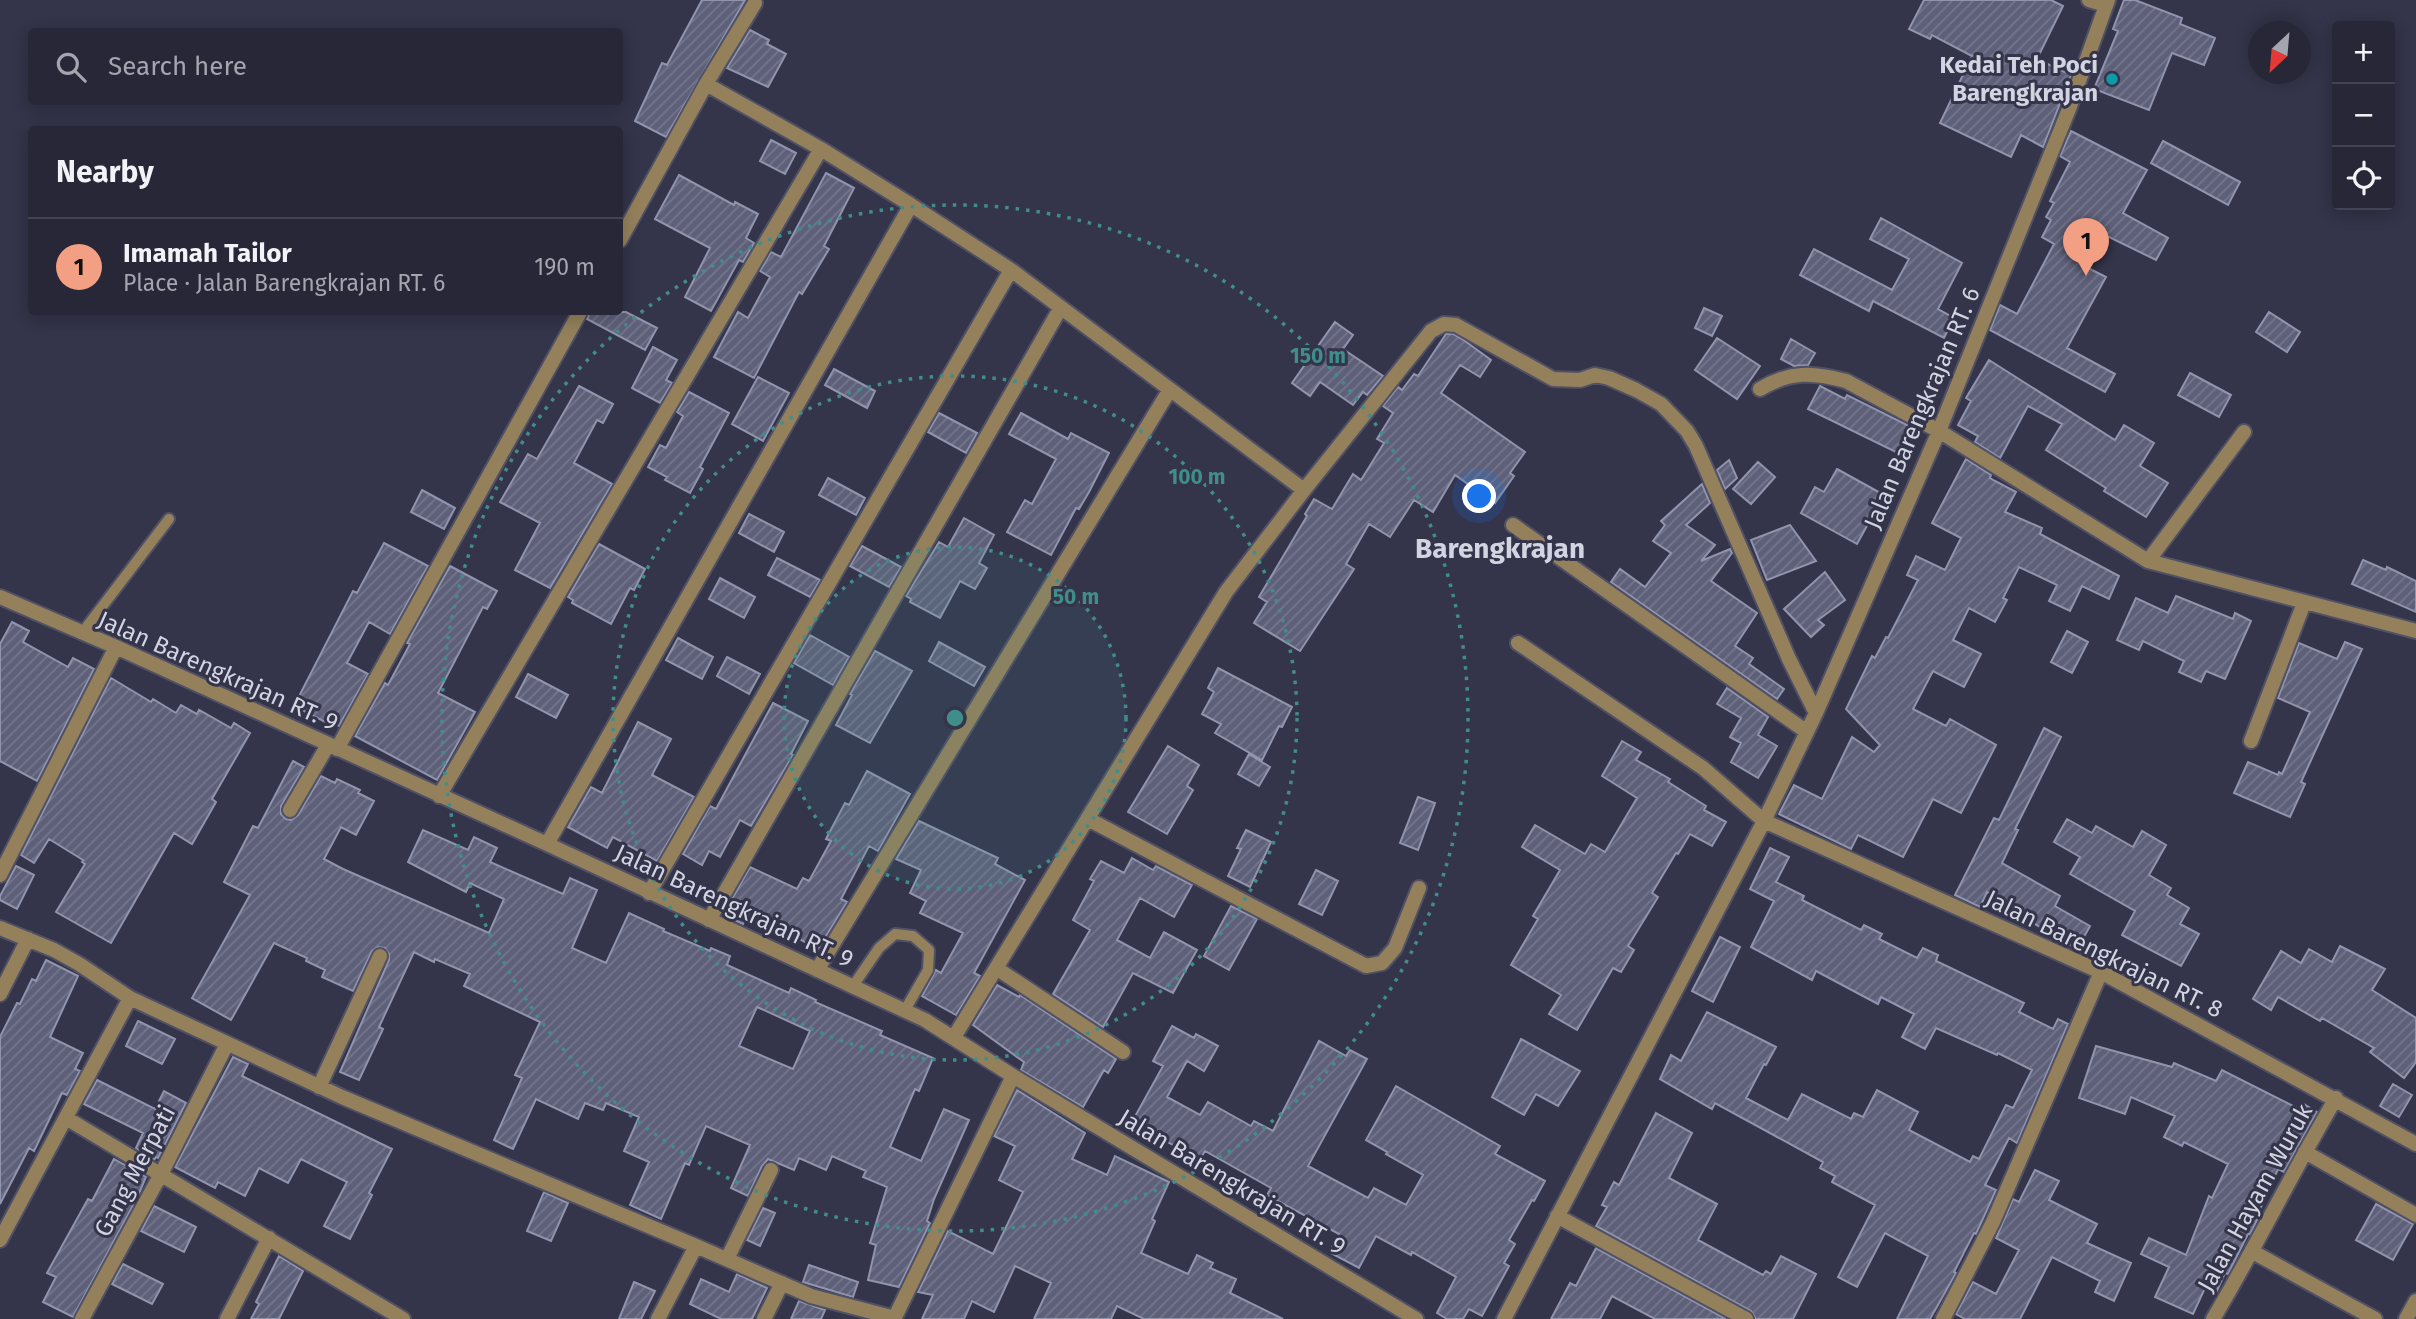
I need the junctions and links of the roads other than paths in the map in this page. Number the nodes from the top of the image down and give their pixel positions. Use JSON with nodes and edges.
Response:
{"nodes":[{"id":1,"x":2089,"y":0,"type":"edge"},
{"id":2,"x":755,"y":3,"type":"dead end"},
{"id":3,"x":2107,"y":3,"type":"edge"},
{"id":4,"x":706,"y":84,"type":"junction"},
{"id":5,"x":821,"y":149,"type":"junction"},
{"id":6,"x":911,"y":205,"type":"junction"},
{"id":7,"x":623,"y":235,"type":"edge"},
{"id":8,"x":1011,"y":270,"type":"junction"},
{"id":9,"x":1060,"y":309,"type":"junction"},
{"id":10,"x":578,"y":315,"type":"edge"},
{"id":11,"x":1760,"y":389,"type":"dead end"},
{"id":12,"x":1169,"y":391,"type":"junction"},
{"id":13,"x":1938,"y":431,"type":"junction"},
{"id":14,"x":2244,"y":432,"type":"dead end"},
{"id":15,"x":1304,"y":490,"type":"junction"},
{"id":16,"x":169,"y":519,"type":"dead end"},
{"id":17,"x":1513,"y":525,"type":"dead end"},
{"id":18,"x":2148,"y":562,"type":"junction"},
{"id":19,"x":0,"y":597,"type":"edge"},
{"id":20,"x":2304,"y":603,"type":"junction"},
{"id":21,"x":2416,"y":631,"type":"edge"},
{"id":22,"x":82,"y":633,"type":"junction"},
{"id":23,"x":1518,"y":643,"type":"dead end"},
{"id":24,"x":116,"y":648,"type":"junction"},
{"id":25,"x":1816,"y":713,"type":"junction"},
{"id":26,"x":1807,"y":732,"type":"junction"},
{"id":27,"x":2251,"y":741,"type":"dead end"},
{"id":28,"x":332,"y":747,"type":"junction"},
{"id":29,"x":439,"y":796,"type":"junction"},
{"id":30,"x":290,"y":810,"type":"dead end"},
{"id":31,"x":1088,"y":819,"type":"junction"},
{"id":32,"x":1764,"y":821,"type":"junction"},
{"id":33,"x":547,"y":844,"type":"junction"},
{"id":34,"x":0,"y":875,"type":"edge"},
{"id":35,"x":1419,"y":888,"type":"dead end"},
{"id":36,"x":649,"y":892,"type":"junction"},
{"id":37,"x":709,"y":920,"type":"junction"},
{"id":38,"x":0,"y":928,"type":"edge"},
{"id":39,"x":28,"y":939,"type":"junction"},
{"id":40,"x":380,"y":956,"type":"dead end"},
{"id":41,"x":996,"y":968,"type":"junction"},
{"id":42,"x":817,"y":970,"type":"junction"},
{"id":43,"x":2101,"y":972,"type":"junction"},
{"id":44,"x":853,"y":986,"type":"junction"},
{"id":45,"x":0,"y":994,"type":"edge"},
{"id":46,"x":130,"y":998,"type":"junction"},
{"id":47,"x":905,"y":1010,"type":"junction"},
{"id":48,"x":954,"y":1037,"type":"junction"},
{"id":49,"x":227,"y":1044,"type":"junction"},
{"id":50,"x":1123,"y":1052,"type":"dead end"},
{"id":51,"x":1013,"y":1076,"type":"junction"},
{"id":52,"x":319,"y":1087,"type":"junction"},
{"id":53,"x":2336,"y":1098,"type":"junction"},
{"id":54,"x":66,"y":1118,"type":"junction"},
{"id":55,"x":2416,"y":1144,"type":"edge"},
{"id":56,"x":2305,"y":1152,"type":"junction"},
{"id":57,"x":771,"y":1170,"type":"dead end"},
{"id":58,"x":161,"y":1174,"type":"junction"},
{"id":59,"x":2416,"y":1215,"type":"edge"},
{"id":60,"x":1558,"y":1216,"type":"junction"},
{"id":61,"x":269,"y":1238,"type":"junction"},
{"id":62,"x":0,"y":1240,"type":"edge"},
{"id":63,"x":696,"y":1245,"type":"junction"},
{"id":64,"x":2253,"y":1252,"type":"junction"},
{"id":65,"x":727,"y":1259,"type":"junction"},
{"id":66,"x":782,"y":1283,"type":"junction"},
{"id":67,"x":2416,"y":1301,"type":"edge"},
{"id":68,"x":1392,"y":1313,"type":"edge"},
{"id":69,"x":895,"y":1318,"type":"edge"},
{"id":70,"x":82,"y":1319,"type":"edge"},
{"id":71,"x":227,"y":1319,"type":"edge"},
{"id":72,"x":404,"y":1319,"type":"edge"},
{"id":73,"x":658,"y":1319,"type":"edge"},
{"id":74,"x":764,"y":1319,"type":"edge"},
{"id":75,"x":1416,"y":1319,"type":"edge"},
{"id":76,"x":1504,"y":1319,"type":"edge"},
{"id":77,"x":1746,"y":1319,"type":"edge"},
{"id":78,"x":1943,"y":1319,"type":"edge"},
{"id":79,"x":2213,"y":1319,"type":"edge"},
{"id":80,"x":2375,"y":1319,"type":"edge"},
{"id":81,"x":2406,"y":1319,"type":"edge"}],
"edges":[{"from":1,"to":3,"type":"street","name":"Jalan Barengkrajan RT. 6"},
{"from":2,"to":4,"type":"street"},
{"from":3,"to":13,"type":"street","name":"Jalan Barengkrajan RT. 6"},
{"from":4,"to":5,"type":"street"},
{"from":4,"to":7,"type":"street"},
{"from":5,"to":6,"type":"street"},
{"from":5,"to":29,"type":"street"},
{"from":6,"to":8,"type":"street"},
{"from":6,"to":33,"type":"street"},
{"from":8,"to":9,"type":"street"},
{"from":8,"to":36,"type":"street"},
{"from":9,"to":12,"type":"street"},
{"from":9,"to":37,"type":"street"},
{"from":10,"to":28,"type":"street"},
{"from":11,"to":13,"type":"street"},
{"from":12,"to":15,"type":"street"},
{"from":12,"to":42,"type":"street"},
{"from":13,"to":18,"type":"street"},
{"from":13,"to":25,"type":"street","name":"Jalan Barengkrajan RT. 6"},
{"from":14,"to":18,"type":"street"},
{"from":15,"to":25,"type":"street"},
{"from":15,"to":31,"type":"street"},
{"from":16,"to":22,"type":"lane"},
{"from":17,"to":26,"type":"street"},
{"from":18,"to":20,"type":"street"},
{"from":19,"to":22,"type":"street","name":"Jalan Barengkrajan RT. 9"},
{"from":20,"to":21,"type":"street"},
{"from":20,"to":27,"type":"street"},
{"from":22,"to":24,"type":"street","name":"Jalan Barengkrajan RT. 9"},
{"from":23,"to":32,"type":"street","name":"Jalan Barengkrajan RT. 8"},
{"from":24,"to":28,"type":"street","name":"Jalan Barengkrajan RT. 9"},
{"from":24,"to":34,"type":"street"},
{"from":25,"to":26,"type":"street","name":"Jalan Barengkrajan RT. 6"},
{"from":26,"to":32,"type":"street","name":"Jalan Barengkrajan RT. 6"},
{"from":28,"to":29,"type":"street","name":"Jalan Barengkrajan RT. 9"},
{"from":28,"to":30,"type":"street"},
{"from":29,"to":33,"type":"street","name":"Jalan Barengkrajan RT. 9"},
{"from":31,"to":35,"type":"street"},
{"from":31,"to":41,"type":"street"},
{"from":32,"to":43,"type":"street","name":"Jalan Barengkrajan RT. 8"},
{"from":32,"to":60,"type":"street"},
{"from":33,"to":36,"type":"street","name":"Jalan Barengkrajan RT. 9"},
{"from":36,"to":37,"type":"street","name":"Jalan Barengkrajan RT. 9"},
{"from":37,"to":42,"type":"street","name":"Jalan Barengkrajan RT. 9"},
{"from":38,"to":39,"type":"street"},
{"from":39,"to":45,"type":"street"},
{"from":39,"to":46,"type":"street"},
{"from":40,"to":52,"type":"street"},
{"from":41,"to":48,"type":"street"},
{"from":41,"to":50,"type":"street"},
{"from":42,"to":44,"type":"street","name":"Jalan Barengkrajan RT. 9"},
{"from":43,"to":53,"type":"street","name":"Jalan Barengkrajan RT. 8"},
{"from":43,"to":78,"type":"street"},
{"from":44,"to":47,"type":"street","name":"Jalan Barengkrajan RT. 9"},
{"from":44,"to":47,"type":"lane"},
{"from":46,"to":49,"type":"street"},
{"from":46,"to":54,"type":"street"},
{"from":47,"to":48,"type":"street","name":"Jalan Barengkrajan RT. 9"},
{"from":48,"to":51,"type":"street","name":"Jalan Barengkrajan RT. 9"},
{"from":49,"to":52,"type":"street"},
{"from":49,"to":58,"type":"street","name":"Gang Merpati"},
{"from":51,"to":68,"type":"street","name":"Jalan Barengkrajan RT. 9"},
{"from":51,"to":69,"type":"street"},
{"from":52,"to":63,"type":"street"},
{"from":53,"to":55,"type":"street","name":"Jalan Barengkrajan RT. 8"},
{"from":53,"to":56,"type":"street","name":"Jalan Hayam Wuruk"},
{"from":54,"to":58,"type":"street"},
{"from":54,"to":62,"type":"street"},
{"from":56,"to":59,"type":"street"},
{"from":56,"to":64,"type":"street","name":"Jalan Hayam Wuruk"},
{"from":57,"to":65,"type":"street"},
{"from":58,"to":61,"type":"street"},
{"from":58,"to":70,"type":"street","name":"Gang Merpati"},
{"from":60,"to":76,"type":"street"},
{"from":60,"to":77,"type":"street"},
{"from":61,"to":71,"type":"street"},
{"from":61,"to":72,"type":"street"},
{"from":63,"to":65,"type":"street"},
{"from":63,"to":73,"type":"street"},
{"from":64,"to":79,"type":"street","name":"Jalan Hayam Wuruk"},
{"from":64,"to":80,"type":"street"},
{"from":65,"to":66,"type":"street"},
{"from":66,"to":69,"type":"street"},
{"from":66,"to":74,"type":"street"},
{"from":67,"to":81,"type":"street"},
{"from":68,"to":75,"type":"street","name":"Jalan Barengkrajan RT. 9"}]}
